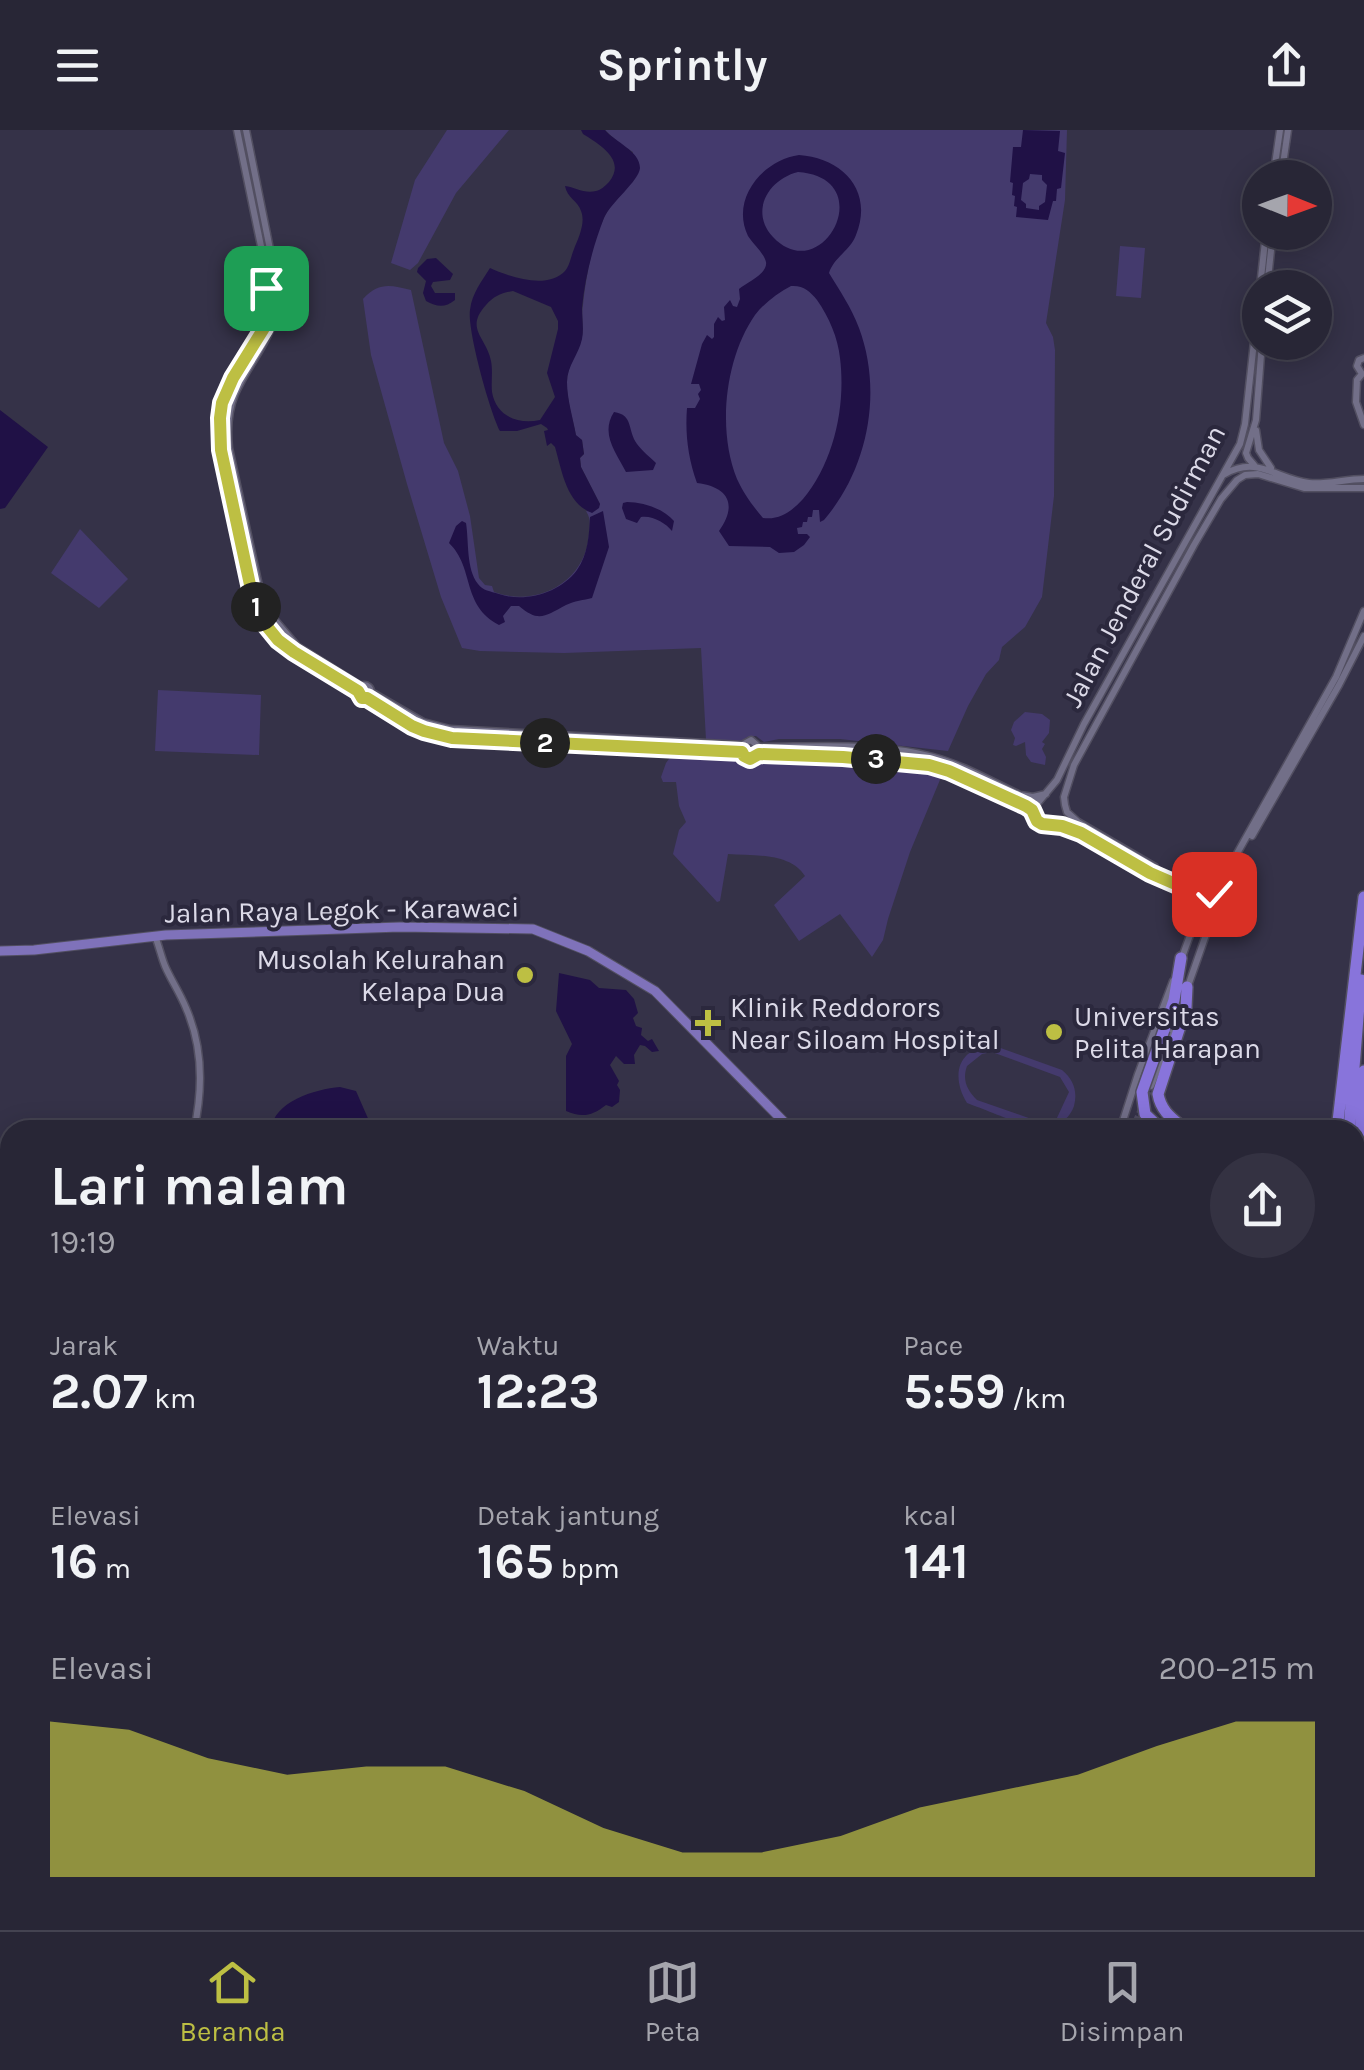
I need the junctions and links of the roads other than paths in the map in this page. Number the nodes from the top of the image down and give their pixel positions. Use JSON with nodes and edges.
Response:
{"nodes":[{"id":1,"x":237,"y":130,"type":"edge"},
{"id":2,"x":246,"y":130,"type":"edge"},
{"id":3,"x":1280,"y":130,"type":"edge"},
{"id":4,"x":1288,"y":130,"type":"edge"},
{"id":5,"x":1276,"y":160,"type":"edge"},
{"id":6,"x":1284,"y":160,"type":"edge"},
{"id":7,"x":1264,"y":250,"type":"edge"},
{"id":8,"x":272,"y":280,"type":"junction"},
{"id":9,"x":274,"y":294,"type":"junction"},
{"id":10,"x":1364,"y":358,"type":"edge"},
{"id":11,"x":1261,"y":360,"type":"edge"},
{"id":12,"x":1360,"y":374,"type":"edge"},
{"id":13,"x":1256,"y":420,"type":"junction"},
{"id":14,"x":1364,"y":425,"type":"edge"},
{"id":15,"x":1237,"y":452,"type":"junction"},
{"id":16,"x":1246,"y":456,"type":"junction"},
{"id":17,"x":1256,"y":466,"type":"junction"},
{"id":18,"x":1224,"y":475,"type":"junction"},
{"id":19,"x":1272,"y":475,"type":"junction"},
{"id":20,"x":1364,"y":479,"type":"edge"},
{"id":21,"x":1364,"y":488,"type":"edge"},
{"id":22,"x":1185,"y":545,"type":"junction"},
{"id":23,"x":1180,"y":574,"type":"junction"},
{"id":24,"x":1364,"y":611,"type":"edge"},
{"id":25,"x":1364,"y":636,"type":"edge"},
{"id":26,"x":1136,"y":649,"type":"junction"},
{"id":27,"x":1120,"y":658,"type":"junction"},
{"id":28,"x":1346,"y":672,"type":"junction"},
{"id":29,"x":1334,"y":680,"type":"junction"},
{"id":30,"x":1089,"y":736,"type":"junction"},
{"id":31,"x":742,"y":748,"type":"junction"},
{"id":32,"x":759,"y":750,"type":"junction"},
{"id":33,"x":1070,"y":753,"type":"junction"},
{"id":34,"x":1281,"y":775,"type":"junction"},
{"id":35,"x":1047,"y":793,"type":"junction"},
{"id":36,"x":1276,"y":794,"type":"junction"},
{"id":37,"x":1035,"y":815,"type":"junction"},
{"id":38,"x":1103,"y":845,"type":"junction"},
{"id":39,"x":1123,"y":848,"type":"junction"},
{"id":40,"x":1227,"y":872,"type":"junction"},
{"id":41,"x":1163,"y":878,"type":"junction"},
{"id":42,"x":1226,"y":884,"type":"junction"},
{"id":43,"x":1180,"y":886,"type":"junction"},
{"id":44,"x":1364,"y":898,"type":"edge"},
{"id":45,"x":1200,"y":904,"type":"junction"},
{"id":46,"x":1217,"y":905,"type":"junction"},
{"id":47,"x":154,"y":935,"type":"junction"},
{"id":48,"x":1364,"y":950,"type":"edge"},
{"id":49,"x":0,"y":951,"type":"edge"},
{"id":50,"x":1181,"y":958,"type":"junction"},
{"id":51,"x":1187,"y":987,"type":"junction"},
{"id":52,"x":1364,"y":1072,"type":"edge"},
{"id":53,"x":1151,"y":1086,"type":"tunnel mouth"},
{"id":54,"x":196,"y":1120,"type":"edge"},
{"id":55,"x":782,"y":1120,"type":"edge"},
{"id":56,"x":1123,"y":1120,"type":"edge"},
{"id":57,"x":1151,"y":1120,"type":"edge"},
{"id":58,"x":1174,"y":1120,"type":"edge"},
{"id":59,"x":1337,"y":1120,"type":"edge"},
{"id":60,"x":1350,"y":1120,"type":"edge"},
{"id":61,"x":1362,"y":1120,"type":"edge"}],
"edges":[{"from":1,"to":8,"type":"street"},
{"from":2,"to":8,"type":"street"},
{"from":3,"to":5,"type":"street"},
{"from":4,"to":6,"type":"street"},
{"from":7,"to":15,"type":"street","name":"Jalan Jenderal Sudirman"},
{"from":8,"to":9,"type":"street"},
{"from":8,"to":9,"type":"street"},
{"from":9,"to":31,"type":"street"},
{"from":10,"to":12,"type":"street"},
{"from":11,"to":13,"type":"street","name":"Jalan Jenderal Sudirman"},
{"from":12,"to":14,"type":"street"},
{"from":13,"to":16,"type":"street","name":"Jalan Jenderal Sudirman"},
{"from":13,"to":19,"type":"street"},
{"from":15,"to":16,"type":"street"},
{"from":15,"to":18,"type":"street","name":"Jalan Jenderal Sudirman"},
{"from":16,"to":17,"type":"street","name":"Jalan Jenderal Sudirman"},
{"from":17,"to":18,"type":"street"},
{"from":17,"to":19,"type":"street"},
{"from":18,"to":22,"type":"street","name":"Jalan Jenderal Sudirman"},
{"from":19,"to":20,"type":"street"},
{"from":19,"to":21,"type":"street"},
{"from":19,"to":23,"type":"street","name":"Jalan Jenderal Sudirman"},
{"from":22,"to":23,"type":"street"},
{"from":22,"to":27,"type":"street","name":"Jalan Jenderal Sudirman"},
{"from":23,"to":26,"type":"street","name":"Jalan Jenderal Sudirman"},
{"from":24,"to":29,"type":"street"},
{"from":25,"to":28,"type":"street"},
{"from":26,"to":27,"type":"street"},
{"from":26,"to":30,"type":"street","name":"Jalan Jenderal Sudirman"},
{"from":27,"to":33,"type":"street","name":"Jalan Jenderal Sudirman"},
{"from":28,"to":29,"type":"street"},
{"from":28,"to":36,"type":"street"},
{"from":29,"to":34,"type":"street"},
{"from":30,"to":33,"type":"street"},
{"from":30,"to":39,"type":"street","name":"Jalan Jenderal Sudirman"},
{"from":31,"to":32,"type":"street"},
{"from":31,"to":32,"type":"street"},
{"from":32,"to":35,"type":"street"},
{"from":32,"to":37,"type":"street"},
{"from":33,"to":35,"type":"street","name":"Jalan Jenderal Sudirman"},
{"from":34,"to":36,"type":"street"},
{"from":34,"to":40,"type":"street"},
{"from":35,"to":37,"type":"street","name":"Jalan Jenderal Sudirman"},
{"from":36,"to":42,"type":"street"},
{"from":37,"to":38,"type":"street"},
{"from":38,"to":39,"type":"street"},
{"from":38,"to":41,"type":"street"},
{"from":39,"to":41,"type":"street"},
{"from":40,"to":42,"type":"street"},
{"from":40,"to":43,"type":"street"},
{"from":41,"to":43,"type":"street"},
{"from":42,"to":46,"type":"street"},
{"from":43,"to":45,"type":"street"},
{"from":44,"to":59,"type":"highway"},
{"from":45,"to":46,"type":"street"},
{"from":45,"to":46,"type":"street"},
{"from":45,"to":50,"type":"street"},
{"from":46,"to":51,"type":"street"},
{"from":47,"to":49,"type":"main road","name":"Jalan Raya Legok - Karawaci"},
{"from":47,"to":54,"type":"street"},
{"from":47,"to":55,"type":"main road","name":"Jalan Raya Legok - Karawaci"},
{"from":48,"to":60,"type":"highway"},
{"from":50,"to":56,"type":"street"},
{"from":50,"to":57,"type":"highway","bridge":true},
{"from":51,"to":53,"type":"street"},
{"from":51,"to":58,"type":"highway"},
{"from":52,"to":61,"type":"highway"}]}
